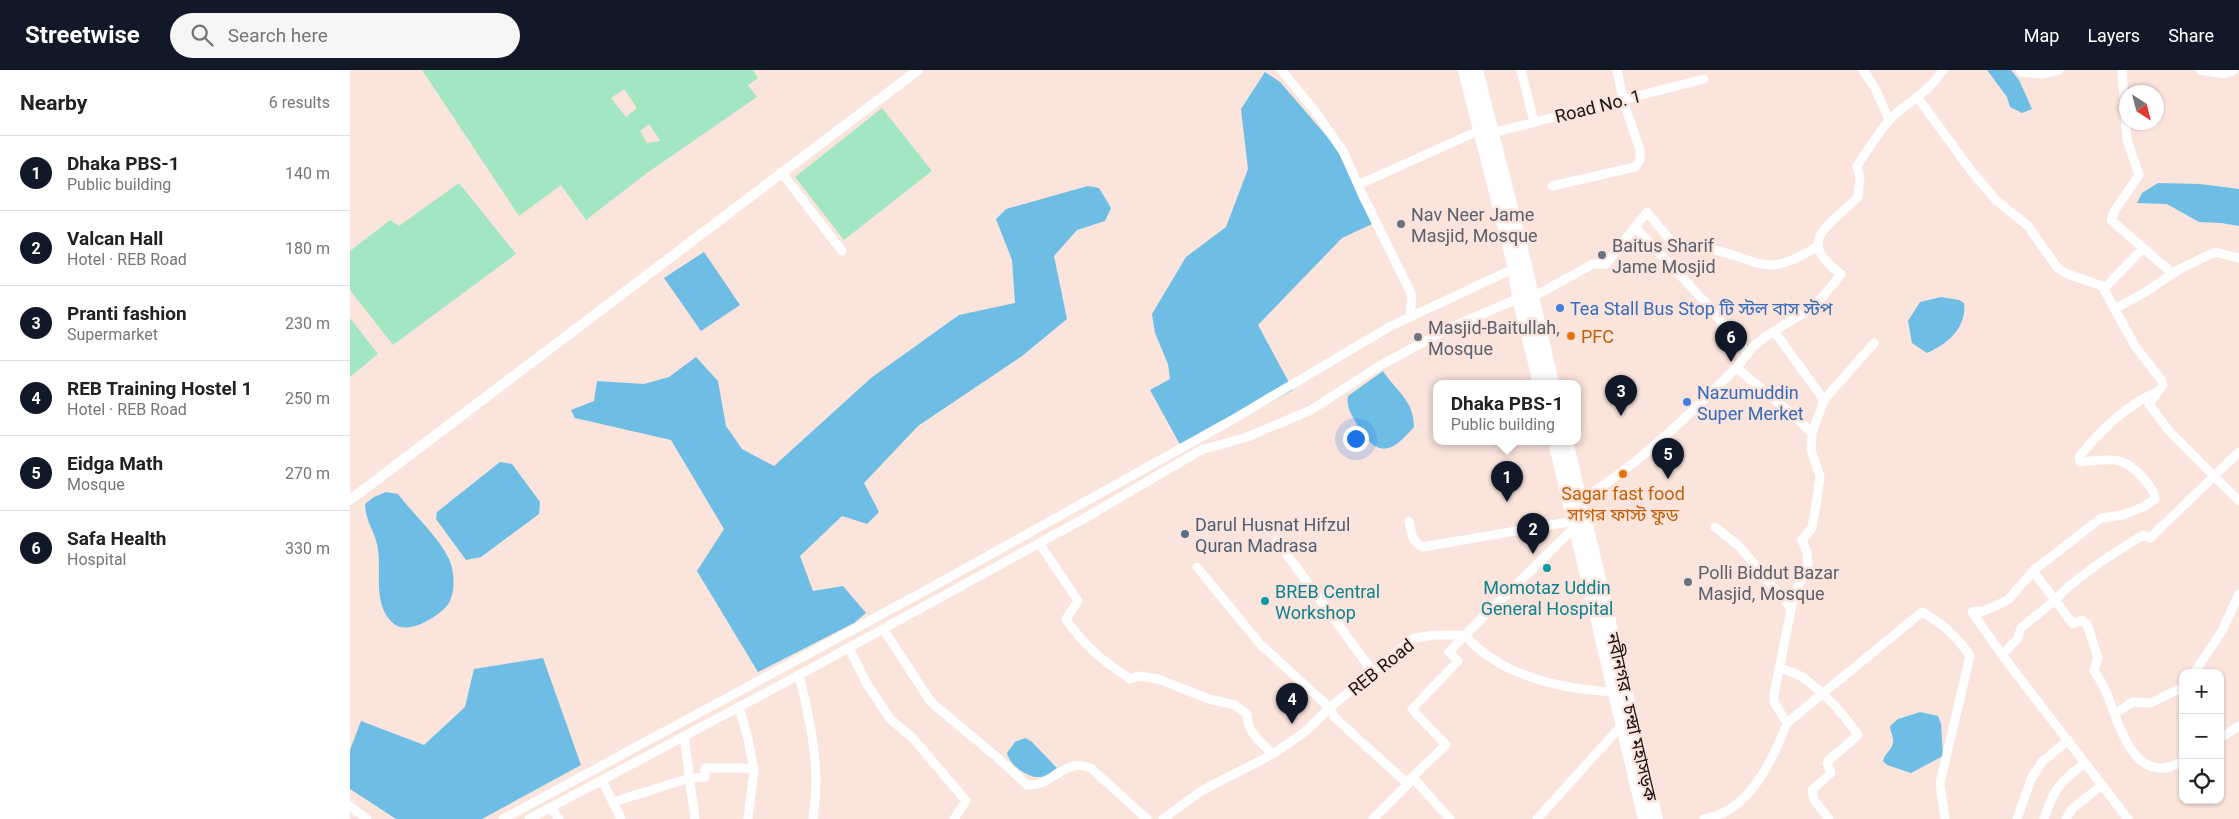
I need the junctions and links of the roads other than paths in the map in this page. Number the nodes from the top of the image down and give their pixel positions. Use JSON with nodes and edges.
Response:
{"nodes":[{"id":1,"x":918,"y":70,"type":"edge"},
{"id":2,"x":1281,"y":70,"type":"edge"},
{"id":3,"x":1465,"y":70,"type":"edge"},
{"id":4,"x":1476,"y":70,"type":"edge"},
{"id":5,"x":1521,"y":70,"type":"edge"},
{"id":6,"x":1617,"y":70,"type":"edge"},
{"id":7,"x":1863,"y":70,"type":"edge"},
{"id":8,"x":1943,"y":70,"type":"edge"},
{"id":9,"x":2020,"y":70,"type":"edge"},
{"id":10,"x":2059,"y":70,"type":"edge"},
{"id":11,"x":2122,"y":70,"type":"edge"},
{"id":12,"x":2200,"y":70,"type":"edge"},
{"id":13,"x":2234,"y":70,"type":"edge"},
{"id":14,"x":1704,"y":79,"type":"dead end"},
{"id":15,"x":1918,"y":98,"type":"junction"},
{"id":16,"x":1623,"y":100,"type":"junction"},
{"id":17,"x":1889,"y":120,"type":"junction"},
{"id":18,"x":1534,"y":122,"type":"junction"},
{"id":19,"x":1486,"y":131,"type":"junction"},
{"id":20,"x":781,"y":172,"type":"junction"},
{"id":21,"x":1358,"y":185,"type":"junction"},
{"id":22,"x":1552,"y":186,"type":"dead end"},
{"id":23,"x":1636,"y":228,"type":"junction"},
{"id":24,"x":1818,"y":246,"type":"junction"},
{"id":25,"x":2143,"y":248,"type":"junction"},
{"id":26,"x":842,"y":251,"type":"dead end"},
{"id":27,"x":2239,"y":258,"type":"edge"},
{"id":28,"x":1515,"y":268,"type":"junction"},
{"id":29,"x":2173,"y":274,"type":"junction"},
{"id":30,"x":2104,"y":289,"type":"junction"},
{"id":31,"x":1526,"y":298,"type":"junction"},
{"id":32,"x":2114,"y":309,"type":"junction"},
{"id":33,"x":1410,"y":317,"type":"junction"},
{"id":34,"x":1774,"y":331,"type":"junction"},
{"id":35,"x":1874,"y":343,"type":"dead end"},
{"id":36,"x":1748,"y":354,"type":"junction"},
{"id":37,"x":1736,"y":368,"type":"junction"},
{"id":38,"x":1540,"y":380,"type":"edge"},
{"id":39,"x":1551,"y":380,"type":"edge"},
{"id":40,"x":2157,"y":392,"type":"junction"},
{"id":41,"x":1824,"y":400,"type":"junction"},
{"id":42,"x":1812,"y":433,"type":"junction"},
{"id":43,"x":1556,"y":445,"type":"edge"},
{"id":44,"x":1567,"y":445,"type":"edge"},
{"id":45,"x":2239,"y":452,"type":"edge"},
{"id":46,"x":2214,"y":476,"type":"junction"},
{"id":47,"x":350,"y":500,"type":"edge"},
{"id":48,"x":1581,"y":500,"type":"junction"},
{"id":49,"x":2239,"y":501,"type":"edge"},
{"id":50,"x":1409,"y":521,"type":"dead end"},
{"id":51,"x":1575,"y":524,"type":"junction"},
{"id":52,"x":1715,"y":528,"type":"dead end"},
{"id":53,"x":1277,"y":541,"type":"dead end"},
{"id":54,"x":1039,"y":543,"type":"junction"},
{"id":55,"x":1197,"y":567,"type":"dead end"},
{"id":56,"x":2033,"y":571,"type":"junction"},
{"id":57,"x":2239,"y":594,"type":"edge"},
{"id":58,"x":2054,"y":602,"type":"junction"},
{"id":59,"x":1791,"y":608,"type":"junction"},
{"id":60,"x":883,"y":629,"type":"junction"},
{"id":61,"x":1465,"y":635,"type":"junction"},
{"id":62,"x":848,"y":648,"type":"junction"},
{"id":63,"x":2002,"y":655,"type":"junction"},
{"id":64,"x":1780,"y":667,"type":"junction"},
{"id":65,"x":2197,"y":669,"type":"edge"},
{"id":66,"x":1374,"y":672,"type":"junction"},
{"id":67,"x":799,"y":675,"type":"junction"},
{"id":68,"x":2179,"y":688,"type":"edge"},
{"id":69,"x":1614,"y":692,"type":"junction"},
{"id":70,"x":1822,"y":694,"type":"junction"},
{"id":71,"x":739,"y":707,"type":"junction"},
{"id":72,"x":1330,"y":708,"type":"junction"},
{"id":73,"x":2114,"y":714,"type":"junction"},
{"id":74,"x":1787,"y":723,"type":"junction"},
{"id":75,"x":1622,"y":726,"type":"junction"},
{"id":76,"x":2239,"y":726,"type":"edge"},
{"id":77,"x":2224,"y":735,"type":"edge"},
{"id":78,"x":684,"y":736,"type":"junction"},
{"id":79,"x":2068,"y":740,"type":"junction"},
{"id":80,"x":1273,"y":754,"type":"junction"},
{"id":81,"x":2085,"y":762,"type":"junction"},
{"id":82,"x":2179,"y":763,"type":"edge"},
{"id":83,"x":754,"y":768,"type":"junction"},
{"id":84,"x":690,"y":778,"type":"junction"},
{"id":85,"x":602,"y":780,"type":"junction"},
{"id":86,"x":1409,"y":780,"type":"junction"},
{"id":87,"x":2102,"y":785,"type":"junction"},
{"id":88,"x":613,"y":802,"type":"junction"},
{"id":89,"x":350,"y":806,"type":"edge"},
{"id":90,"x":551,"y":808,"type":"junction"},
{"id":91,"x":533,"y":818,"type":"edge"},
{"id":92,"x":367,"y":819,"type":"edge"},
{"id":93,"x":503,"y":819,"type":"edge"},
{"id":94,"x":559,"y":819,"type":"edge"},
{"id":95,"x":621,"y":819,"type":"edge"},
{"id":96,"x":695,"y":819,"type":"edge"},
{"id":97,"x":748,"y":819,"type":"edge"},
{"id":98,"x":813,"y":819,"type":"edge"},
{"id":99,"x":954,"y":819,"type":"edge"},
{"id":100,"x":1147,"y":819,"type":"edge"},
{"id":101,"x":1163,"y":819,"type":"edge"},
{"id":102,"x":1373,"y":819,"type":"edge"},
{"id":103,"x":1450,"y":819,"type":"edge"},
{"id":104,"x":1537,"y":819,"type":"edge"},
{"id":105,"x":1645,"y":819,"type":"edge"},
{"id":106,"x":1656,"y":819,"type":"edge"},
{"id":107,"x":1704,"y":819,"type":"edge"},
{"id":108,"x":1829,"y":819,"type":"edge"},
{"id":109,"x":1945,"y":819,"type":"edge"},
{"id":110,"x":2017,"y":819,"type":"edge"},
{"id":111,"x":2044,"y":819,"type":"edge"},
{"id":112,"x":2066,"y":819,"type":"edge"},
{"id":113,"x":2128,"y":819,"type":"edge"}],
"edges":[{"from":1,"to":20,"type":"street"},
{"from":2,"to":21,"type":"street"},
{"from":3,"to":19,"type":"highway"},
{"from":4,"to":19,"type":"highway"},
{"from":5,"to":18,"type":"street"},
{"from":6,"to":16,"type":"street"},
{"from":7,"to":17,"type":"street"},
{"from":8,"to":15,"type":"street"},
{"from":9,"to":10,"type":"street"},
{"from":11,"to":25,"type":"street"},
{"from":12,"to":13,"type":"street"},
{"from":14,"to":16,"type":"street","name":"Road No. 1"},
{"from":15,"to":17,"type":"street"},
{"from":15,"to":30,"type":"street"},
{"from":16,"to":18,"type":"street","name":"Road No. 1"},
{"from":16,"to":22,"type":"street"},
{"from":17,"to":24,"type":"street"},
{"from":18,"to":19,"type":"street","name":"Road No. 1"},
{"from":19,"to":21,"type":"street","name":"Road No. 1"},
{"from":19,"to":28,"type":"highway"},
{"from":19,"to":31,"type":"highway"},
{"from":20,"to":26,"type":"street"},
{"from":20,"to":47,"type":"street"},
{"from":21,"to":33,"type":"street"},
{"from":23,"to":24,"type":"street"},
{"from":23,"to":31,"type":"street"},
{"from":23,"to":36,"type":"street"},
{"from":24,"to":34,"type":"street"},
{"from":25,"to":29,"type":"street"},
{"from":25,"to":30,"type":"street"},
{"from":27,"to":29,"type":"street"},
{"from":28,"to":31,"type":"highway"},
{"from":28,"to":33,"type":"street"},
{"from":29,"to":32,"type":"street"},
{"from":30,"to":32,"type":"street"},
{"from":31,"to":38,"type":"highway"},
{"from":31,"to":39,"type":"highway"},
{"from":31,"to":54,"type":"street"},
{"from":32,"to":40,"type":"street"},
{"from":33,"to":93,"type":"street"},
{"from":34,"to":36,"type":"street"},
{"from":34,"to":41,"type":"street"},
{"from":35,"to":41,"type":"street"},
{"from":36,"to":37,"type":"street"},
{"from":37,"to":42,"type":"street"},
{"from":37,"to":48,"type":"street"},
{"from":40,"to":46,"type":"street"},
{"from":40,"to":56,"type":"street"},
{"from":41,"to":42,"type":"street"},
{"from":42,"to":59,"type":"street"},
{"from":43,"to":51,"type":"highway","name":"নবীনগর - চন্দ্রা মহাসড়ক"},
{"from":44,"to":48,"type":"highway","name":"নবীনগর - চন্দ্রা মহাসড়ক"},
{"from":45,"to":46,"type":"street"},
{"from":46,"to":49,"type":"street"},
{"from":46,"to":58,"type":"street"},
{"from":48,"to":106,"type":"highway","name":"নবীনগর - চন্দ্রা মহাসড়ক"},
{"from":50,"to":51,"type":"street"},
{"from":51,"to":61,"type":"street"},
{"from":51,"to":69,"type":"highway","name":"নবীনগর - চন্দ্রা মহাসড়ক"},
{"from":52,"to":59,"type":"street"},
{"from":53,"to":66,"type":"street"},
{"from":54,"to":60,"type":"street"},
{"from":54,"to":80,"type":"street"},
{"from":55,"to":72,"type":"street"},
{"from":56,"to":58,"type":"street"},
{"from":56,"to":63,"type":"street"},
{"from":57,"to":65,"type":"street"},
{"from":58,"to":63,"type":"street"},
{"from":58,"to":73,"type":"street"},
{"from":59,"to":64,"type":"street"},
{"from":60,"to":62,"type":"street"},
{"from":60,"to":100,"type":"street"},
{"from":61,"to":66,"type":"street","name":"REB Road"},
{"from":61,"to":69,"type":"street"},
{"from":61,"to":86,"type":"street"},
{"from":62,"to":67,"type":"street"},
{"from":62,"to":99,"type":"street"},
{"from":63,"to":79,"type":"street"},
{"from":64,"to":70,"type":"street"},
{"from":64,"to":74,"type":"street"},
{"from":66,"to":72,"type":"street","name":"REB Road"},
{"from":67,"to":71,"type":"street"},
{"from":67,"to":98,"type":"street"},
{"from":68,"to":73,"type":"street"},
{"from":69,"to":75,"type":"highway","name":"নবীনগর - চন্দ্রা মহাসড়ক"},
{"from":70,"to":74,"type":"street"},
{"from":70,"to":108,"type":"street"},
{"from":70,"to":109,"type":"street"},
{"from":71,"to":78,"type":"street"},
{"from":71,"to":83,"type":"street"},
{"from":72,"to":80,"type":"street","name":"REB Road"},
{"from":72,"to":86,"type":"street"},
{"from":73,"to":82,"type":"street"},
{"from":74,"to":107,"type":"street"},
{"from":75,"to":104,"type":"street"},
{"from":75,"to":105,"type":"highway","name":"নবীনগর - চন্দ্রা মহাসড়ক"},
{"from":76,"to":77,"type":"street"},
{"from":78,"to":84,"type":"street"},
{"from":78,"to":85,"type":"street"},
{"from":79,"to":81,"type":"street"},
{"from":79,"to":110,"type":"street"},
{"from":80,"to":101,"type":"street","name":"REB Road"},
{"from":81,"to":87,"type":"street"},
{"from":81,"to":111,"type":"street"},
{"from":83,"to":84,"type":"street"},
{"from":83,"to":97,"type":"street"},
{"from":84,"to":88,"type":"street"},
{"from":84,"to":96,"type":"street"},
{"from":85,"to":88,"type":"street"},
{"from":85,"to":90,"type":"street"},
{"from":86,"to":102,"type":"street"},
{"from":86,"to":103,"type":"street"},
{"from":87,"to":112,"type":"street"},
{"from":87,"to":113,"type":"street"},
{"from":88,"to":95,"type":"street"},
{"from":89,"to":92,"type":"street"},
{"from":90,"to":91,"type":"street"},
{"from":90,"to":94,"type":"street"}]}
